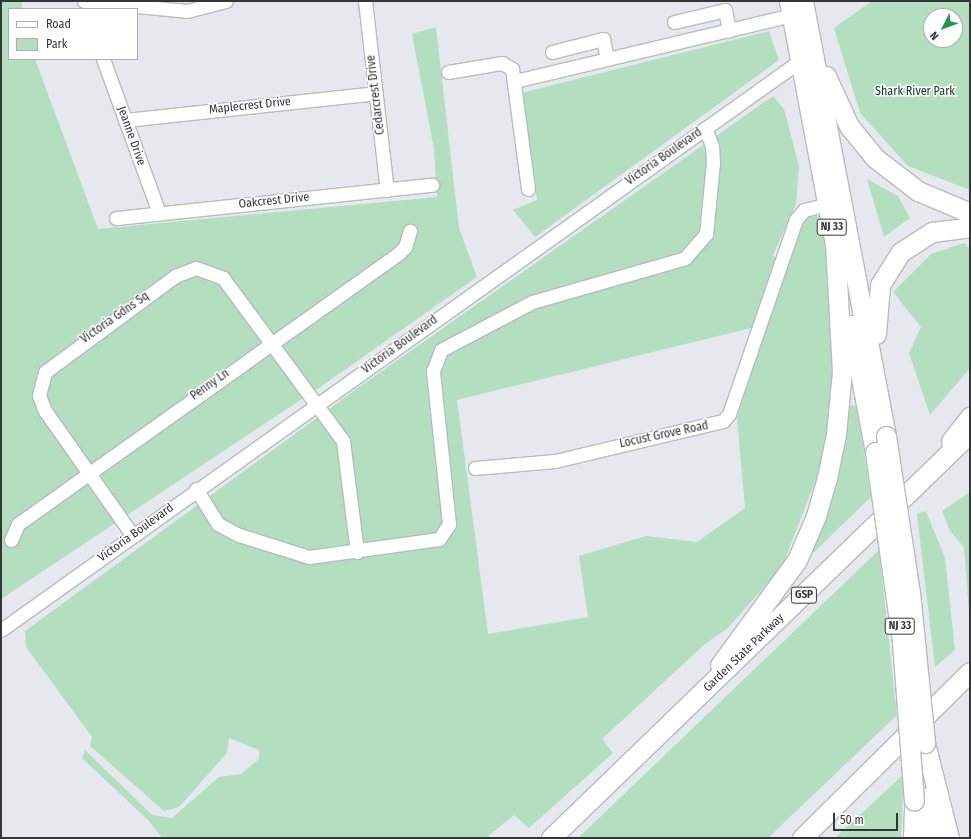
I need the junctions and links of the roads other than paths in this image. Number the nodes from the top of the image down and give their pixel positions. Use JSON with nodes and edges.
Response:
{"nodes":[{"id":1,"x":84,"y":1,"type":"edge"},
{"id":2,"x":226,"y":1,"type":"edge"},
{"id":3,"x":364,"y":1,"type":"edge"},
{"id":4,"x":798,"y":10,"type":"edge"},
{"id":5,"x":674,"y":22,"type":"dead end"},
{"id":6,"x":730,"y":31,"type":"junction"},
{"id":7,"x":552,"y":52,"type":"dead end"},
{"id":8,"x":607,"y":59,"type":"junction"},
{"id":9,"x":103,"y":60,"type":"edge"},
{"id":10,"x":800,"y":61,"type":"junction"},
{"id":11,"x":448,"y":72,"type":"dead end"},
{"id":12,"x":515,"y":81,"type":"junction"},
{"id":13,"x":376,"y":93,"type":"junction"},
{"id":14,"x":126,"y":120,"type":"junction"},
{"id":15,"x":705,"y":128,"type":"junction"},
{"id":16,"x":432,"y":185,"type":"dead end"},
{"id":17,"x":528,"y":189,"type":"dead end"},
{"id":18,"x":387,"y":190,"type":"junction"},
{"id":19,"x":828,"y":204,"type":"junction"},
{"id":20,"x":159,"y":213,"type":"junction"},
{"id":21,"x":970,"y":213,"type":"edge"},
{"id":22,"x":116,"y":218,"type":"dead end"},
{"id":23,"x":970,"y":227,"type":"edge"},
{"id":24,"x":410,"y":231,"type":"dead end"},
{"id":25,"x":835,"y":243,"type":"junction"},
{"id":26,"x":270,"y":343,"type":"junction"},
{"id":27,"x":880,"y":403,"type":"junction"},
{"id":28,"x":315,"y":406,"type":"junction"},
{"id":29,"x":970,"y":417,"type":"edge"},
{"id":30,"x":970,"y":433,"type":"edge"},
{"id":31,"x":475,"y":468,"type":"dead end"},
{"id":32,"x":88,"y":472,"type":"junction"},
{"id":33,"x":196,"y":490,"type":"junction"},
{"id":34,"x":911,"y":491,"type":"junction"},
{"id":35,"x":133,"y":536,"type":"junction"},
{"id":36,"x":11,"y":540,"type":"dead end"},
{"id":37,"x":357,"y":552,"type":"junction"},
{"id":38,"x":1,"y":630,"type":"edge"},
{"id":39,"x":970,"y":672,"type":"edge"},
{"id":40,"x":970,"y":686,"type":"edge"},
{"id":41,"x":697,"y":699,"type":"junction"},
{"id":42,"x":906,"y":737,"type":"junction"},
{"id":43,"x":932,"y":785,"type":"junction"},
{"id":44,"x":551,"y":838,"type":"edge"},
{"id":45,"x":802,"y":838,"type":"edge"},
{"id":46,"x":913,"y":838,"type":"edge"},
{"id":47,"x":929,"y":838,"type":"edge"},
{"id":48,"x":949,"y":838,"type":"edge"}],
"edges":[{"from":1,"to":2,"type":"street"},
{"from":3,"to":13,"type":"street","name":"Cedarcrest Drive"},
{"from":4,"to":6,"type":"street"},
{"from":4,"to":10,"type":"highway","number":"NJ 33"},
{"from":4,"to":21,"type":"highway"},
{"from":4,"to":27,"type":"highway","number":"NJ 33"},
{"from":5,"to":6,"type":"street"},
{"from":6,"to":8,"type":"street"},
{"from":7,"to":8,"type":"street"},
{"from":8,"to":12,"type":"street"},
{"from":9,"to":14,"type":"street","name":"Jeanne Drive"},
{"from":10,"to":15,"type":"street","name":"Victoria Boulevard"},
{"from":10,"to":19,"type":"highway","number":"NJ 33"},
{"from":11,"to":12,"type":"street"},
{"from":12,"to":17,"type":"street"},
{"from":13,"to":14,"type":"street","name":"Maplecrest Drive"},
{"from":13,"to":18,"type":"street","name":"Cedarcrest Drive"},
{"from":14,"to":20,"type":"street","name":"Jeanne Drive"},
{"from":15,"to":28,"type":"street","name":"Victoria Boulevard"},
{"from":15,"to":37,"type":"street"},
{"from":16,"to":18,"type":"street","name":"Oakcrest Drive"},
{"from":18,"to":20,"type":"street","name":"Oakcrest Drive"},
{"from":19,"to":25,"type":"highway","number":"NJ 33"},
{"from":19,"to":31,"type":"street","name":"Locust Grove Road"},
{"from":20,"to":22,"type":"street","name":"Oakcrest Drive"},
{"from":23,"to":27,"type":"highway"},
{"from":24,"to":26,"type":"street","name":"Penny Ln"},
{"from":25,"to":41,"type":"highway"},
{"from":25,"to":46,"type":"highway","number":"NJ 33","bridge":true},
{"from":26,"to":28,"type":"street","name":"Victoria Gdns Sq"},
{"from":26,"to":32,"type":"street","name":"Penny Ln"},
{"from":26,"to":32,"type":"street","name":"Victoria Gdns Sq"},
{"from":27,"to":43,"type":"highway","number":"NJ 33","bridge":true},
{"from":28,"to":33,"type":"street","name":"Victoria Boulevard"},
{"from":28,"to":37,"type":"street","name":"Victoria Gdns Sq"},
{"from":29,"to":34,"type":"highway"},
{"from":30,"to":34,"type":"highway","name":"Garden State Parkway","number":"GSP"},
{"from":32,"to":35,"type":"street","name":"Victoria Gdns Sq"},
{"from":32,"to":36,"type":"street","name":"Penny Ln"},
{"from":33,"to":35,"type":"street","name":"Victoria Boulevard"},
{"from":33,"to":37,"type":"street"},
{"from":34,"to":41,"type":"highway","name":"Garden State Parkway","number":"GSP"},
{"from":35,"to":38,"type":"street","name":"Victoria Boulevard"},
{"from":39,"to":42,"type":"highway"},
{"from":40,"to":42,"type":"highway"},
{"from":41,"to":44,"type":"highway","name":"Garden State Parkway","number":"GSP"},
{"from":42,"to":45,"type":"highway"},
{"from":43,"to":47,"type":"highway","number":"NJ 33"},
{"from":43,"to":48,"type":"highway"}]}
